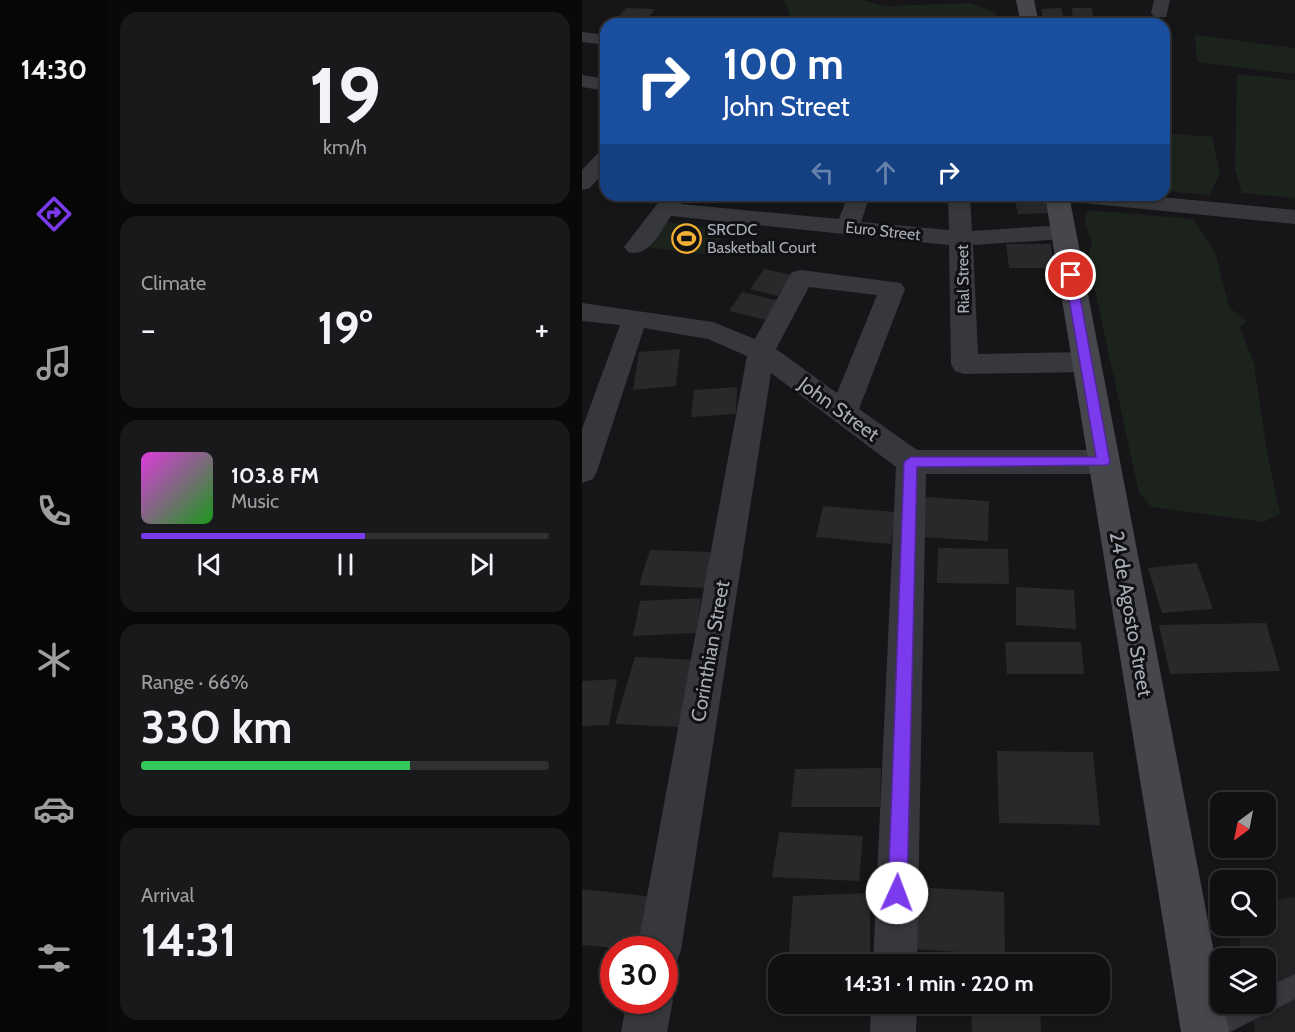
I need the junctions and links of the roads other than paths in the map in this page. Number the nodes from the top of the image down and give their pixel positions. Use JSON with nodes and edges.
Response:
{"nodes":[{"id":1,"x":1025,"y":0,"type":"edge"},
{"id":2,"x":1029,"y":18,"type":"edge"},
{"id":3,"x":582,"y":37,"type":"edge"},
{"id":4,"x":600,"y":39,"type":"edge"},
{"id":5,"x":582,"y":81,"type":"edge"},
{"id":6,"x":600,"y":84,"type":"edge"},
{"id":7,"x":600,"y":164,"type":"edge"},
{"id":8,"x":582,"y":183,"type":"edge"},
{"id":9,"x":761,"y":201,"type":"edge"},
{"id":10,"x":857,"y":201,"type":"edge"},
{"id":11,"x":959,"y":201,"type":"edge"},
{"id":12,"x":1058,"y":201,"type":"edge"},
{"id":13,"x":1134,"y":201,"type":"edge"},
{"id":14,"x":671,"y":202,"type":"edge"},
{"id":15,"x":752,"y":217,"type":"junction"},
{"id":16,"x":1295,"y":217,"type":"edge"},
{"id":17,"x":847,"y":228,"type":"junction"},
{"id":18,"x":1063,"y":232,"type":"junction"},
{"id":19,"x":962,"y":239,"type":"junction"},
{"id":20,"x":636,"y":248,"type":"dead end"},
{"id":21,"x":582,"y":312,"type":"edge"},
{"id":22,"x":635,"y":318,"type":"junction"},
{"id":23,"x":761,"y":352,"type":"junction"},
{"id":24,"x":1086,"y":362,"type":"junction"},
{"id":25,"x":843,"y":412,"type":"junction"},
{"id":26,"x":911,"y":462,"type":"junction"},
{"id":27,"x":1104,"y":462,"type":"junction"},
{"id":28,"x":582,"y":471,"type":"edge"},
{"id":29,"x":660,"y":936,"type":"edge"},
{"id":30,"x":895,"y":954,"type":"edge"},
{"id":31,"x":1295,"y":986,"type":"edge"},
{"id":32,"x":1276,"y":996,"type":"edge"},
{"id":33,"x":647,"y":1014,"type":"edge"},
{"id":34,"x":894,"y":1014,"type":"edge"},
{"id":35,"x":1241,"y":1014,"type":"edge"},
{"id":36,"x":644,"y":1032,"type":"edge"},
{"id":37,"x":893,"y":1032,"type":"edge"},
{"id":38,"x":1205,"y":1032,"type":"edge"}],
"edges":[{"from":1,"to":2,"type":"street"},
{"from":3,"to":4,"type":"street"},
{"from":5,"to":6,"type":"street"},
{"from":7,"to":8,"type":"street"},
{"from":9,"to":15,"type":"street"},
{"from":10,"to":17,"type":"street"},
{"from":11,"to":19,"type":"street","name":"Rial Street"},
{"from":12,"to":18,"type":"street","name":"24 de Agosto Street"},
{"from":13,"to":16,"type":"street"},
{"from":14,"to":15,"type":"street","name":"Euro Street"},
{"from":14,"to":20,"type":"street"},
{"from":15,"to":17,"type":"street","name":"Euro Street"},
{"from":17,"to":19,"type":"street","name":"Euro Street"},
{"from":18,"to":19,"type":"street","name":"Euro Street"},
{"from":18,"to":24,"type":"street","name":"24 de Agosto Street"},
{"from":19,"to":24,"type":"street","name":"Rial Street"},
{"from":21,"to":22,"type":"street","name":"John Street"},
{"from":22,"to":23,"type":"street","name":"John Street"},
{"from":22,"to":28,"type":"street"},
{"from":23,"to":25,"type":"street","name":"John Street"},
{"from":23,"to":25,"type":"street","name":"Corinthian Street"},
{"from":23,"to":29,"type":"street","name":"Corinthian Street"},
{"from":24,"to":27,"type":"street","name":"24 de Agosto Street"},
{"from":25,"to":26,"type":"street","name":"John Street"},
{"from":26,"to":27,"type":"street"},
{"from":26,"to":30,"type":"street"},
{"from":27,"to":38,"type":"street","name":"24 de Agosto Street"},
{"from":31,"to":32,"type":"lane"},
{"from":33,"to":36,"type":"street"},
{"from":34,"to":37,"type":"street"},
{"from":35,"to":38,"type":"lane"}]}
